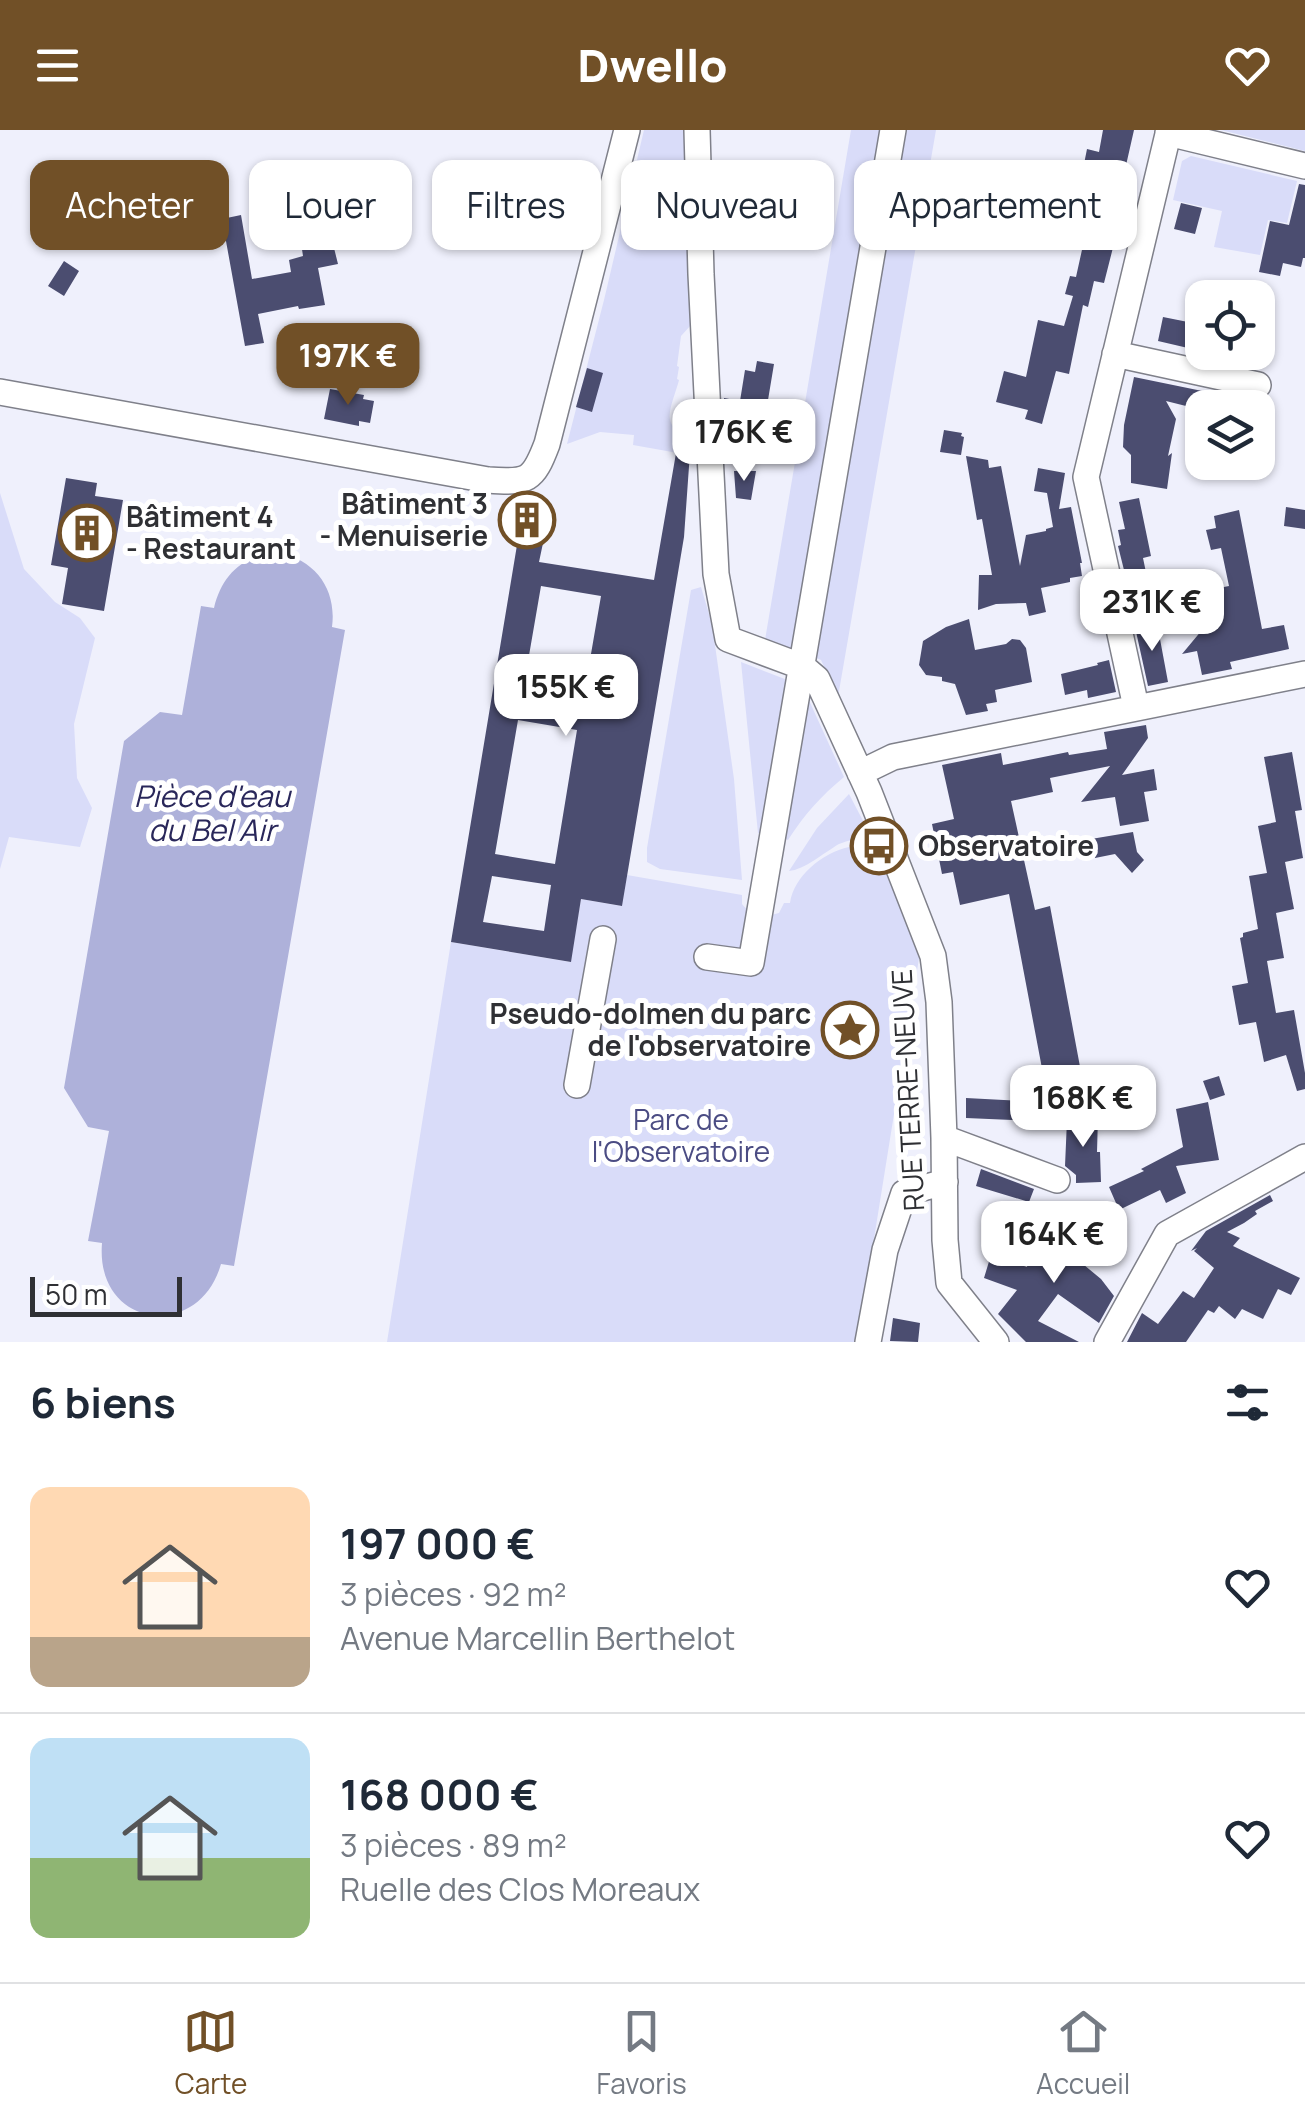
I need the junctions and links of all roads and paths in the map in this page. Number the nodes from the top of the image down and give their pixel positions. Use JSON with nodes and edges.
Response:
{"nodes":[{"id":1,"x":628,"y":130,"type":"edge"},
{"id":2,"x":698,"y":130,"type":"edge"},
{"id":3,"x":893,"y":130,"type":"edge"},
{"id":4,"x":1169,"y":132,"type":"edge"},
{"id":5,"x":1305,"y":166,"type":"edge"},
{"id":6,"x":1115,"y":354,"type":"junction"},
{"id":7,"x":1258,"y":385,"type":"dead end"},
{"id":8,"x":0,"y":392,"type":"edge"},
{"id":9,"x":802,"y":667,"type":"junction"},
{"id":10,"x":1305,"y":674,"type":"edge"},
{"id":11,"x":1136,"y":706,"type":"junction"},
{"id":12,"x":860,"y":773,"type":"junction"},
{"id":13,"x":603,"y":939,"type":"dead end"},
{"id":14,"x":707,"y":957,"type":"dead end"},
{"id":15,"x":576,"y":1085,"type":"dead end"},
{"id":16,"x":944,"y":1138,"type":"junction"},
{"id":17,"x":1305,"y":1156,"type":"edge"},
{"id":18,"x":1058,"y":1180,"type":"dead end"},
{"id":19,"x":944,"y":1182,"type":"junction"},
{"id":20,"x":868,"y":1342,"type":"edge"},
{"id":21,"x":996,"y":1342,"type":"edge"},
{"id":22,"x":1107,"y":1342,"type":"edge"}],
"edges":[{"from":1,"to":8,"type":"street"},
{"from":2,"to":9,"type":"street"},
{"from":3,"to":9,"type":"street"},
{"from":4,"to":5,"type":"street"},
{"from":4,"to":6,"type":"street"},
{"from":6,"to":7,"type":"street"},
{"from":6,"to":11,"type":"street"},
{"from":9,"to":12,"type":"street","name":"RUE TERRE-NEUVE"},
{"from":9,"to":14,"type":"street"},
{"from":10,"to":11,"type":"street"},
{"from":11,"to":12,"type":"street"},
{"from":12,"to":16,"type":"street","name":"RUE TERRE-NEUVE"},
{"from":13,"to":15,"type":"street"},
{"from":16,"to":18,"type":"street"},
{"from":16,"to":19,"type":"street","name":"RUE TERRE-NEUVE"},
{"from":17,"to":22,"type":"street"},
{"from":19,"to":20,"type":"street"},
{"from":19,"to":21,"type":"street","name":"RUE TERRE-NEUVE"}]}
